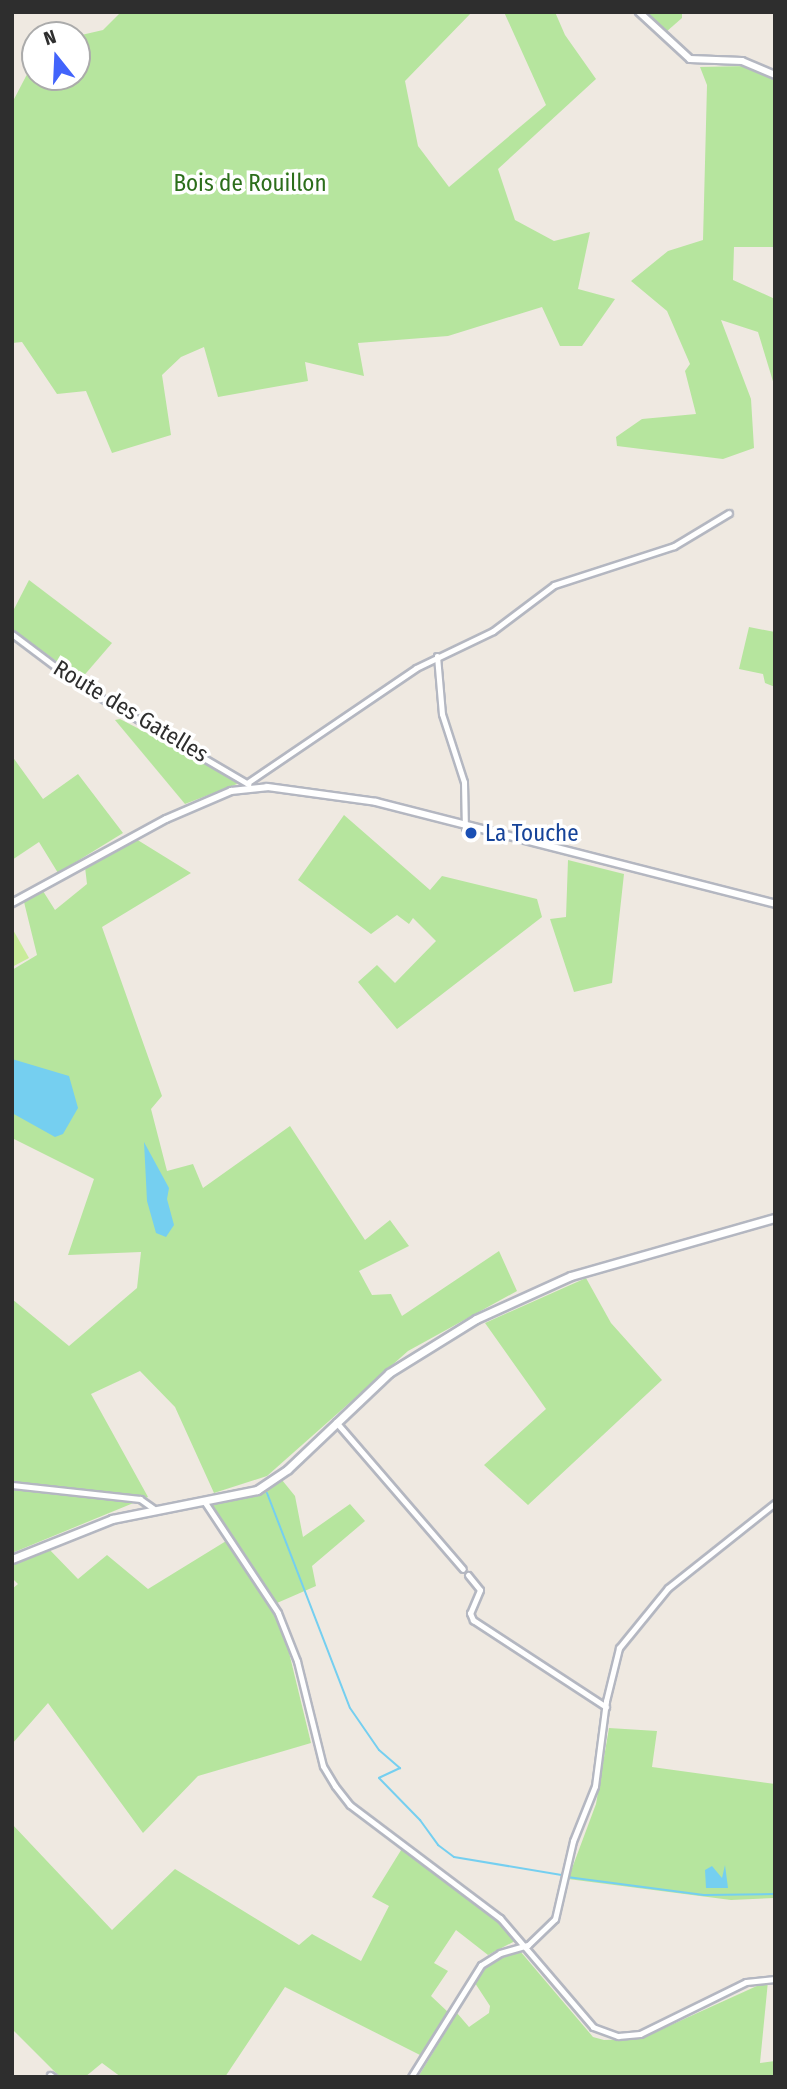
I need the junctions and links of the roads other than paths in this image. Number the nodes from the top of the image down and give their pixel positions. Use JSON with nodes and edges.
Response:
{"nodes":[{"id":1,"x":639,"y":12,"type":"edge"},
{"id":2,"x":775,"y":75,"type":"edge"},
{"id":3,"x":729,"y":513,"type":"dead end"},
{"id":4,"x":12,"y":634,"type":"edge"},
{"id":5,"x":437,"y":656,"type":"junction"},
{"id":6,"x":248,"y":785,"type":"junction"},
{"id":7,"x":465,"y":828,"type":"junction"},
{"id":8,"x":12,"y":903,"type":"edge"},
{"id":9,"x":775,"y":904,"type":"edge"},
{"id":10,"x":775,"y":1218,"type":"edge"},
{"id":11,"x":336,"y":1422,"type":"junction"},
{"id":12,"x":12,"y":1485,"type":"edge"},
{"id":13,"x":204,"y":1501,"type":"junction"},
{"id":14,"x":775,"y":1503,"type":"edge"},
{"id":15,"x":153,"y":1508,"type":"junction"},
{"id":16,"x":12,"y":1559,"type":"edge"},
{"id":17,"x":463,"y":1569,"type":"dead end"},
{"id":18,"x":468,"y":1575,"type":"dead end"},
{"id":19,"x":606,"y":1707,"type":"junction"},
{"id":20,"x":525,"y":1945,"type":"junction"},
{"id":21,"x":775,"y":1979,"type":"edge"},
{"id":22,"x":411,"y":2077,"type":"edge"}],
"edges":[{"from":1,"to":2,"type":"street"},
{"from":3,"to":5,"type":"street"},
{"from":4,"to":6,"type":"street","name":"Route des Gatelles"},
{"from":5,"to":6,"type":"street"},
{"from":5,"to":7,"type":"street"},
{"from":6,"to":7,"type":"street"},
{"from":6,"to":8,"type":"street"},
{"from":7,"to":9,"type":"street"},
{"from":10,"to":11,"type":"main road"},
{"from":11,"to":13,"type":"main road"},
{"from":11,"to":17,"type":"street"},
{"from":12,"to":15,"type":"street"},
{"from":13,"to":15,"type":"main road"},
{"from":13,"to":20,"type":"street"},
{"from":14,"to":19,"type":"street"},
{"from":15,"to":16,"type":"main road"},
{"from":18,"to":19,"type":"street"},
{"from":19,"to":20,"type":"street"},
{"from":20,"to":21,"type":"street"},
{"from":20,"to":22,"type":"street"}]}
